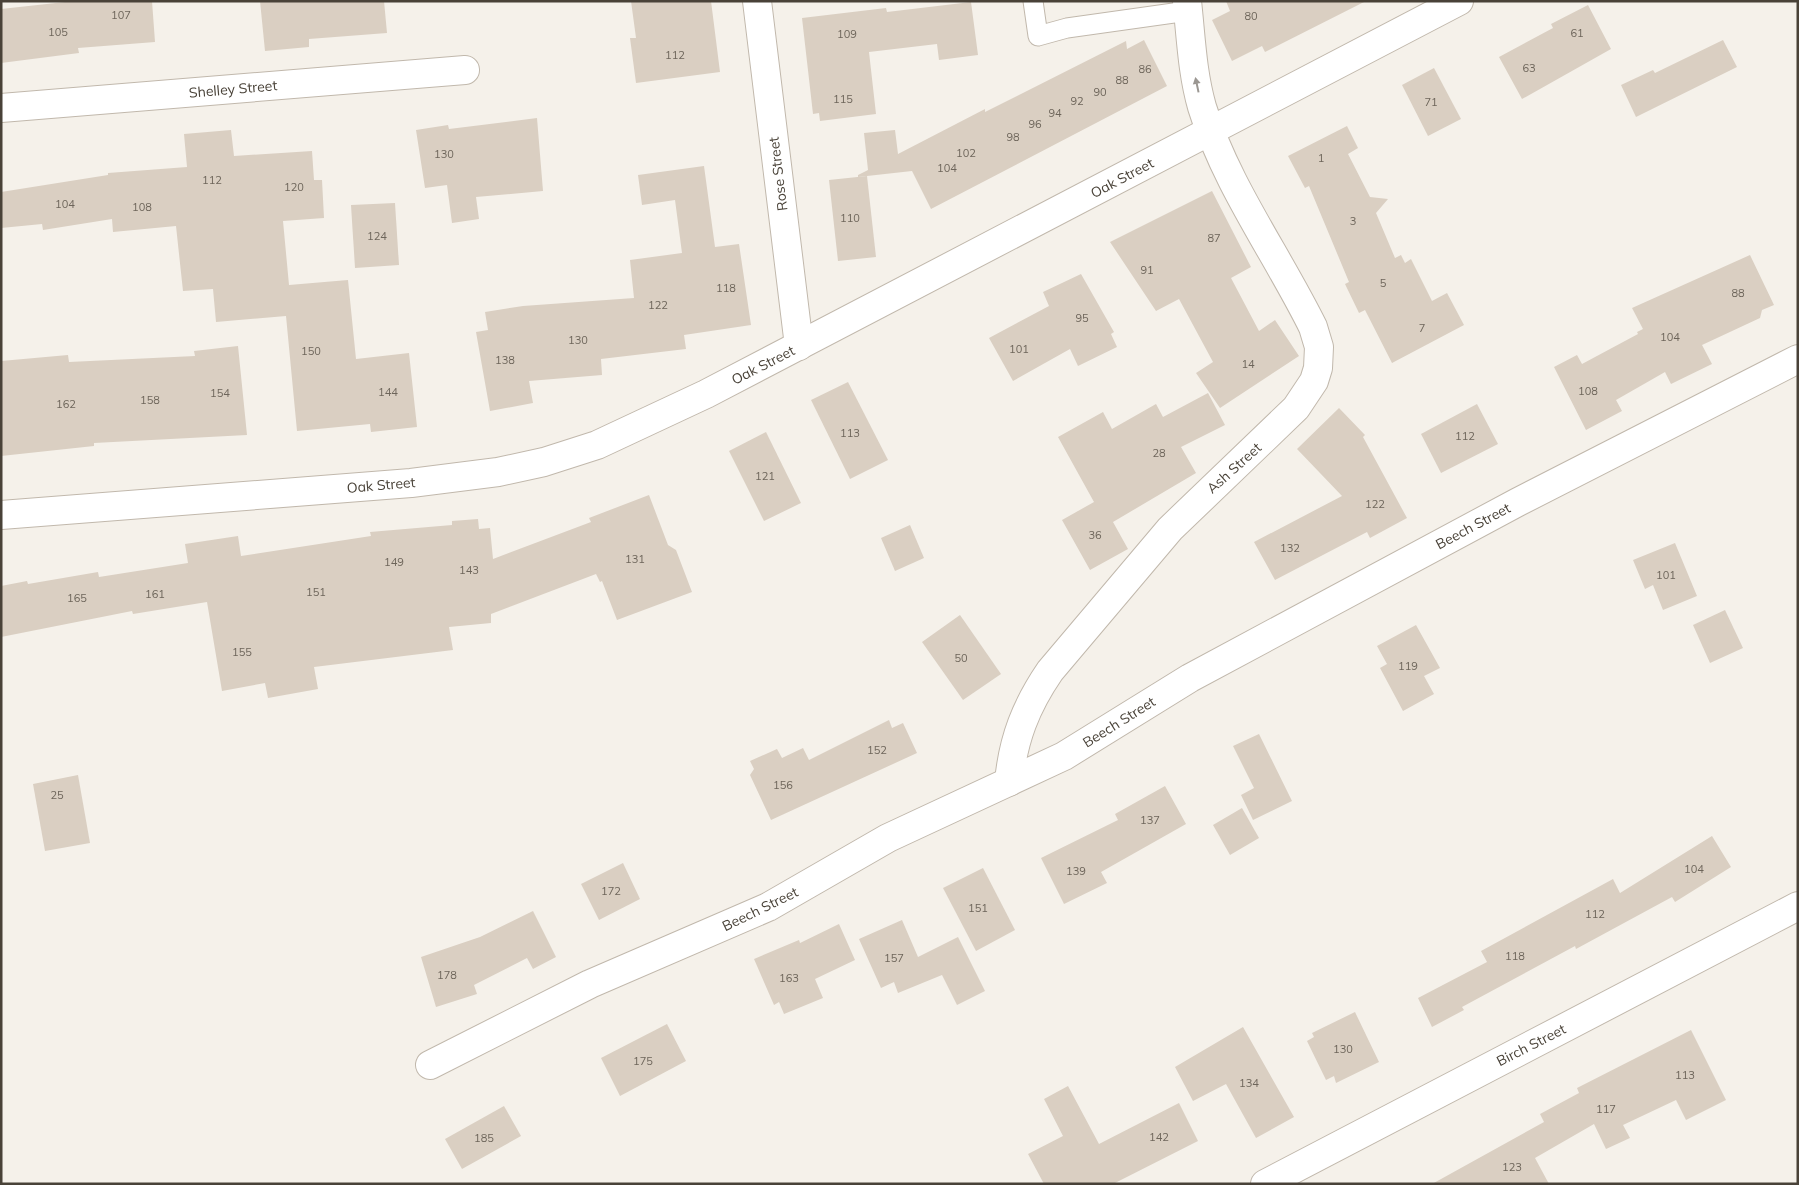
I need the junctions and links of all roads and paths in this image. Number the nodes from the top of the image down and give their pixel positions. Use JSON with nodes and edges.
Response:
{"nodes":[{"id":1,"x":757,"y":1,"type":"edge"},
{"id":2,"x":1033,"y":1,"type":"edge"},
{"id":3,"x":1459,"y":1,"type":"edge"},
{"id":4,"x":1187,"y":6,"type":"edge"},
{"id":5,"x":466,"y":70,"type":"dead end"},
{"id":6,"x":1,"y":108,"type":"edge"},
{"id":7,"x":1211,"y":131,"type":"junction"},
{"id":8,"x":799,"y":346,"type":"junction"},
{"id":9,"x":1798,"y":359,"type":"edge"},
{"id":10,"x":1,"y":515,"type":"edge"},
{"id":11,"x":1010,"y":782,"type":"junction"},
{"id":12,"x":1798,"y":906,"type":"edge"},
{"id":13,"x":430,"y":1066,"type":"dead end"},
{"id":14,"x":1265,"y":1184,"type":"edge"}],
"edges":[{"from":1,"to":8,"type":"street","name":"Rose Street"},
{"from":2,"to":4,"type":"lane"},
{"from":3,"to":7,"type":"street","name":"Oak Street"},
{"from":7,"to":4,"type":"street","name":"Ash Street","one_way":true},
{"from":5,"to":6,"type":"street","name":"Shelley Street"},
{"from":7,"to":8,"type":"street","name":"Oak Street"},
{"from":7,"to":11,"type":"street","name":"Ash Street"},
{"from":8,"to":10,"type":"street","name":"Oak Street"},
{"from":9,"to":11,"type":"street","name":"Beech Street"},
{"from":11,"to":13,"type":"street","name":"Beech Street"},
{"from":12,"to":14,"type":"street","name":"Birch Street"}]}
